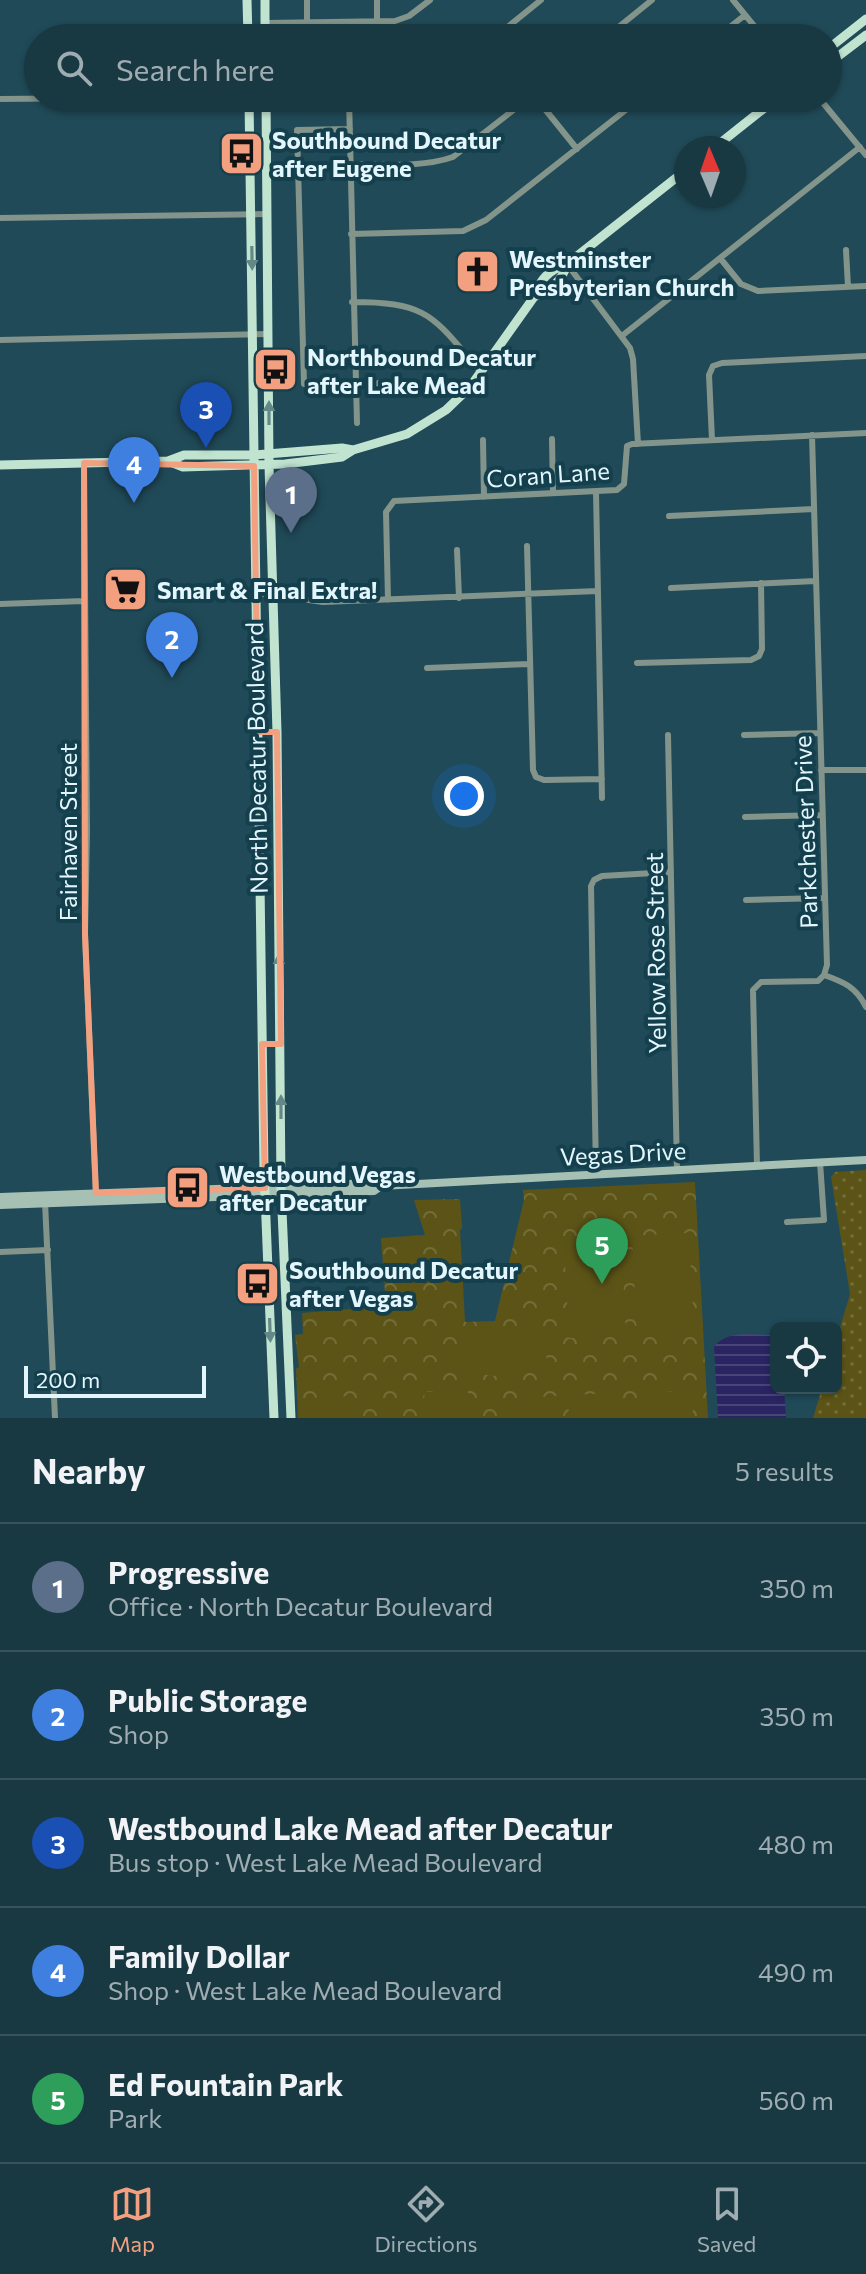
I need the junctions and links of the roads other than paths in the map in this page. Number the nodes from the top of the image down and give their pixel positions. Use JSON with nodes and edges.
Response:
{"nodes":[{"id":1,"x":247,"y":0,"type":"edge"},
{"id":2,"x":265,"y":0,"type":"edge"},
{"id":3,"x":307,"y":0,"type":"edge"},
{"id":4,"x":377,"y":0,"type":"edge"},
{"id":5,"x":430,"y":0,"type":"edge"},
{"id":6,"x":541,"y":0,"type":"edge"},
{"id":7,"x":652,"y":0,"type":"edge"},
{"id":8,"x":733,"y":0,"type":"edge"},
{"id":9,"x":745,"y":15,"type":"junction"},
{"id":10,"x":866,"y":19,"type":"edge"},
{"id":11,"x":377,"y":21,"type":"junction"},
{"id":12,"x":307,"y":22,"type":"junction"},
{"id":13,"x":265,"y":23,"type":"joint"},
{"id":14,"x":248,"y":24,"type":"edge"},
{"id":15,"x":511,"y":24,"type":"edge"},
{"id":16,"x":622,"y":24,"type":"edge"},
{"id":17,"x":734,"y":24,"type":"edge"},
{"id":18,"x":752,"y":24,"type":"edge"},
{"id":19,"x":866,"y":35,"type":"edge"},
{"id":20,"x":842,"y":38,"type":"edge"},
{"id":21,"x":842,"y":53,"type":"edge"},
{"id":22,"x":0,"y":99,"type":"edge"},
{"id":23,"x":24,"y":99,"type":"edge"},
{"id":24,"x":249,"y":112,"type":"edge"},
{"id":25,"x":266,"y":112,"type":"edge"},
{"id":26,"x":349,"y":112,"type":"edge"},
{"id":27,"x":511,"y":112,"type":"edge"},
{"id":28,"x":547,"y":112,"type":"edge"},
{"id":29,"x":623,"y":112,"type":"edge"},
{"id":30,"x":759,"y":112,"type":"edge"},
{"id":31,"x":831,"y":112,"type":"edge"},
{"id":32,"x":350,"y":129,"type":"junction"},
{"id":33,"x":729,"y":136,"type":"edge"},
{"id":34,"x":860,"y":147,"type":"junction"},
{"id":35,"x":577,"y":149,"type":"junction"},
{"id":36,"x":866,"y":155,"type":"edge"},
{"id":37,"x":350,"y":164,"type":"junction"},
{"id":38,"x":674,"y":179,"type":"edge"},
{"id":39,"x":251,"y":214,"type":"junction"},
{"id":40,"x":268,"y":214,"type":"junction"},
{"id":41,"x":0,"y":218,"type":"edge"},
{"id":42,"x":351,"y":234,"type":"junction"},
{"id":43,"x":846,"y":250,"type":"dead end"},
{"id":44,"x":720,"y":258,"type":"junction"},
{"id":45,"x":567,"y":264,"type":"junction"},
{"id":46,"x":866,"y":286,"type":"edge"},
{"id":47,"x":848,"y":287,"type":"junction"},
{"id":48,"x":352,"y":302,"type":"junction"},
{"id":49,"x":253,"y":334,"type":"junction"},
{"id":50,"x":269,"y":334,"type":"junction"},
{"id":51,"x":623,"y":335,"type":"junction"},
{"id":52,"x":0,"y":340,"type":"edge"},
{"id":53,"x":866,"y":356,"type":"edge"},
{"id":54,"x":481,"y":372,"type":"junction"},
{"id":55,"x":403,"y":383,"type":"dead end"},
{"id":56,"x":356,"y":384,"type":"junction"},
{"id":57,"x":357,"y":423,"type":"dead end"},
{"id":58,"x":866,"y":433,"type":"edge"},
{"id":59,"x":812,"y":435,"type":"junction"},
{"id":60,"x":552,"y":439,"type":"dead end"},
{"id":61,"x":483,"y":440,"type":"dead end"},
{"id":62,"x":712,"y":440,"type":"junction"},
{"id":63,"x":638,"y":444,"type":"junction"},
{"id":64,"x":254,"y":460,"type":"junction"},
{"id":65,"x":269,"y":460,"type":"junction"},
{"id":66,"x":84,"y":463,"type":"junction"},
{"id":67,"x":0,"y":465,"type":"edge"},
{"id":68,"x":596,"y":492,"type":"junction"},
{"id":69,"x":553,"y":493,"type":"junction"},
{"id":70,"x":484,"y":497,"type":"junction"},
{"id":71,"x":814,"y":509,"type":"junction"},
{"id":72,"x":669,"y":516,"type":"dead end"},
{"id":73,"x":527,"y":546,"type":"dead end"},
{"id":74,"x":457,"y":550,"type":"dead end"},
{"id":75,"x":816,"y":581,"type":"junction"},
{"id":76,"x":761,"y":583,"type":"junction"},
{"id":77,"x":671,"y":588,"type":"dead end"},
{"id":78,"x":598,"y":591,"type":"junction"},
{"id":79,"x":258,"y":593,"type":"junction"},
{"id":80,"x":529,"y":594,"type":"junction"},
{"id":81,"x":273,"y":596,"type":"junction"},
{"id":82,"x":459,"y":598,"type":"junction"},
{"id":83,"x":388,"y":600,"type":"junction"},
{"id":84,"x":84,"y":601,"type":"junction"},
{"id":85,"x":0,"y":604,"type":"edge"},
{"id":86,"x":637,"y":663,"type":"dead end"},
{"id":87,"x":530,"y":664,"type":"junction"},
{"id":88,"x":427,"y":668,"type":"dead end"},
{"id":89,"x":258,"y":732,"type":"junction"},
{"id":90,"x":277,"y":732,"type":"junction"},
{"id":91,"x":820,"y":733,"type":"junction"},
{"id":92,"x":668,"y":735,"type":"dead end"},
{"id":93,"x":744,"y":735,"type":"dead end"},
{"id":94,"x":821,"y":770,"type":"junction"},
{"id":95,"x":866,"y":770,"type":"edge"},
{"id":96,"x":602,"y":779,"type":"junction"},
{"id":97,"x":602,"y":798,"type":"dead end"},
{"id":98,"x":822,"y":815,"type":"junction"},
{"id":99,"x":745,"y":817,"type":"dead end"},
{"id":100,"x":671,"y":872,"type":"junction"},
{"id":101,"x":278,"y":874,"type":"junction"},
{"id":102,"x":261,"y":875,"type":"junction"},
{"id":103,"x":825,"y":898,"type":"junction"},
{"id":104,"x":746,"y":900,"type":"dead end"},
{"id":105,"x":824,"y":975,"type":"junction"},
{"id":106,"x":866,"y":1007,"type":"edge"},
{"id":107,"x":262,"y":1044,"type":"junction"},
{"id":108,"x":281,"y":1044,"type":"junction"},
{"id":109,"x":866,"y":1160,"type":"edge"},
{"id":110,"x":820,"y":1162,"type":"junction"},
{"id":111,"x":757,"y":1166,"type":"junction"},
{"id":112,"x":677,"y":1170,"type":"junction"},
{"id":113,"x":596,"y":1174,"type":"junction"},
{"id":114,"x":281,"y":1191,"type":"junction"},
{"id":115,"x":265,"y":1192,"type":"junction"},
{"id":116,"x":0,"y":1197,"type":"edge"},
{"id":117,"x":96,"y":1197,"type":"junction"},
{"id":118,"x":45,"y":1199,"type":"junction"},
{"id":119,"x":0,"y":1205,"type":"edge"},
{"id":120,"x":787,"y":1222,"type":"dead end"},
{"id":121,"x":48,"y":1250,"type":"junction"},
{"id":122,"x":0,"y":1252,"type":"edge"},
{"id":123,"x":273,"y":1404,"type":"junction"},
{"id":124,"x":290,"y":1404,"type":"junction"},
{"id":125,"x":274,"y":1417,"type":"edge"},
{"id":126,"x":290,"y":1417,"type":"edge"},
{"id":127,"x":55,"y":1418,"type":"edge"}],
"edges":[{"from":1,"to":14,"type":"main road"},
{"from":2,"to":13,"type":"main road"},
{"from":3,"to":12,"type":"street"},
{"from":4,"to":11,"type":"street"},
{"from":5,"to":11,"type":"street"},
{"from":6,"to":15,"type":"street"},
{"from":7,"to":16,"type":"street"},
{"from":8,"to":9,"type":"street"},
{"from":9,"to":17,"type":"street"},
{"from":9,"to":18,"type":"street"},
{"from":10,"to":20,"type":"main road"},
{"from":11,"to":12,"type":"street"},
{"from":12,"to":13,"type":"street"},
{"from":19,"to":21,"type":"main road"},
{"from":22,"to":23,"type":"street"},
{"from":24,"to":39,"type":"main road","name":"North Decatur Boulevard"},
{"from":25,"to":40,"type":"main road","name":"North Decatur Boulevard"},
{"from":26,"to":32,"type":"street"},
{"from":27,"to":37,"type":"street"},
{"from":28,"to":35,"type":"street"},
{"from":29,"to":35,"type":"street"},
{"from":30,"to":33,"type":"main road"},
{"from":31,"to":34,"type":"street"},
{"from":32,"to":37,"type":"street"},
{"from":32,"to":56,"type":"street"},
{"from":34,"to":36,"type":"street"},
{"from":34,"to":44,"type":"street"},
{"from":35,"to":42,"type":"street"},
{"from":37,"to":42,"type":"street"},
{"from":38,"to":45,"type":"main road"},
{"from":39,"to":40,"type":"street"},
{"from":39,"to":41,"type":"street"},
{"from":39,"to":49,"type":"main road","name":"North Decatur Boulevard","one_way":true},
{"from":40,"to":50,"type":"main road","name":"North Decatur Boulevard"},
{"from":42,"to":48,"type":"street"},
{"from":43,"to":47,"type":"street"},
{"from":44,"to":47,"type":"street"},
{"from":44,"to":51,"type":"street"},
{"from":45,"to":51,"type":"street"},
{"from":45,"to":54,"type":"main road"},
{"from":46,"to":47,"type":"street"},
{"from":48,"to":54,"type":"street"},
{"from":48,"to":56,"type":"street"},
{"from":49,"to":50,"type":"street"},
{"from":49,"to":52,"type":"street"},
{"from":49,"to":64,"type":"main road","name":"North Decatur Boulevard"},
{"from":65,"to":50,"type":"main road","name":"North Decatur Boulevard","one_way":true},
{"from":51,"to":63,"type":"street"},
{"from":53,"to":62,"type":"street"},
{"from":54,"to":65,"type":"main road"},
{"from":55,"to":56,"type":"street"},
{"from":56,"to":57,"type":"street"},
{"from":58,"to":59,"type":"street","name":"Coran Lane"},
{"from":59,"to":62,"type":"street","name":"Coran Lane"},
{"from":59,"to":71,"type":"street","name":"Parkchester Drive"},
{"from":60,"to":69,"type":"street"},
{"from":61,"to":70,"type":"street"},
{"from":62,"to":63,"type":"street","name":"Coran Lane"},
{"from":63,"to":68,"type":"street","name":"Coran Lane"},
{"from":64,"to":65,"type":"main road"},
{"from":64,"to":66,"type":"main road"},
{"from":64,"to":79,"type":"main road","name":"North Decatur Boulevard"},
{"from":65,"to":81,"type":"main road","name":"North Decatur Boulevard"},
{"from":66,"to":67,"type":"main road"},
{"from":66,"to":84,"type":"street","name":"Fairhaven Street"},
{"from":68,"to":69,"type":"street","name":"Coran Lane"},
{"from":68,"to":78,"type":"street"},
{"from":69,"to":70,"type":"street","name":"Coran Lane"},
{"from":70,"to":83,"type":"street","name":"Coran Lane"},
{"from":71,"to":72,"type":"street"},
{"from":71,"to":75,"type":"street","name":"Parkchester Drive"},
{"from":73,"to":80,"type":"street"},
{"from":74,"to":82,"type":"street"},
{"from":75,"to":76,"type":"street"},
{"from":75,"to":91,"type":"street","name":"Parkchester Drive"},
{"from":76,"to":77,"type":"street"},
{"from":76,"to":86,"type":"street"},
{"from":78,"to":80,"type":"street"},
{"from":78,"to":96,"type":"street"},
{"from":79,"to":81,"type":"street"},
{"from":79,"to":89,"type":"main road","name":"North Decatur Boulevard"},
{"from":80,"to":82,"type":"street"},
{"from":80,"to":87,"type":"street"},
{"from":81,"to":83,"type":"street"},
{"from":81,"to":90,"type":"main road","name":"North Decatur Boulevard"},
{"from":82,"to":83,"type":"street"},
{"from":84,"to":85,"type":"street"},
{"from":84,"to":117,"type":"street","name":"Fairhaven Street"},
{"from":87,"to":88,"type":"street"},
{"from":87,"to":96,"type":"street"},
{"from":89,"to":90,"type":"main road"},
{"from":89,"to":102,"type":"main road","name":"North Decatur Boulevard"},
{"from":90,"to":101,"type":"main road","name":"North Decatur Boulevard"},
{"from":91,"to":93,"type":"street"},
{"from":91,"to":94,"type":"street","name":"Parkchester Drive"},
{"from":92,"to":100,"type":"street","name":"Yellow Rose Street"},
{"from":94,"to":95,"type":"street"},
{"from":94,"to":98,"type":"street","name":"Parkchester Drive"},
{"from":96,"to":97,"type":"street"},
{"from":98,"to":99,"type":"street"},
{"from":98,"to":103,"type":"street","name":"Parkchester Drive"},
{"from":100,"to":112,"type":"street","name":"Yellow Rose Street"},
{"from":100,"to":113,"type":"street"},
{"from":101,"to":102,"type":"main road"},
{"from":108,"to":101,"type":"main road","name":"North Decatur Boulevard","one_way":true},
{"from":102,"to":107,"type":"main road","name":"North Decatur Boulevard"},
{"from":103,"to":104,"type":"street"},
{"from":103,"to":105,"type":"street","name":"Parkchester Drive"},
{"from":105,"to":106,"type":"street"},
{"from":105,"to":111,"type":"street"},
{"from":107,"to":108,"type":"main road"},
{"from":107,"to":115,"type":"main road","name":"North Decatur Boulevard"},
{"from":114,"to":108,"type":"main road","name":"North Decatur Boulevard","one_way":true},
{"from":109,"to":110,"type":"main road","name":"Vegas Drive"},
{"from":110,"to":111,"type":"main road","name":"Vegas Drive"},
{"from":110,"to":120,"type":"street"},
{"from":111,"to":112,"type":"main road","name":"Vegas Drive"},
{"from":112,"to":113,"type":"main road","name":"Vegas Drive"},
{"from":113,"to":114,"type":"main road","name":"Vegas Drive"},
{"from":114,"to":115,"type":"main road","name":"Vegas Drive"},
{"from":114,"to":124,"type":"main road","name":"North Decatur Boulevard"},
{"from":115,"to":117,"type":"main road","name":"Vegas Drive"},
{"from":115,"to":123,"type":"main road","name":"North Decatur Boulevard","one_way":true},
{"from":116,"to":118,"type":"main road","name":"Vegas Drive"},
{"from":117,"to":118,"type":"main road","name":"Vegas Drive"},
{"from":118,"to":119,"type":"main road","name":"Vegas Drive"},
{"from":118,"to":121,"type":"street"},
{"from":121,"to":122,"type":"street"},
{"from":121,"to":127,"type":"street"},
{"from":123,"to":124,"type":"main road"},
{"from":123,"to":125,"type":"main road","name":"North Decatur Boulevard"},
{"from":124,"to":126,"type":"main road","name":"North Decatur Boulevard"},
{"from":125,"to":126,"type":"main road"}]}
